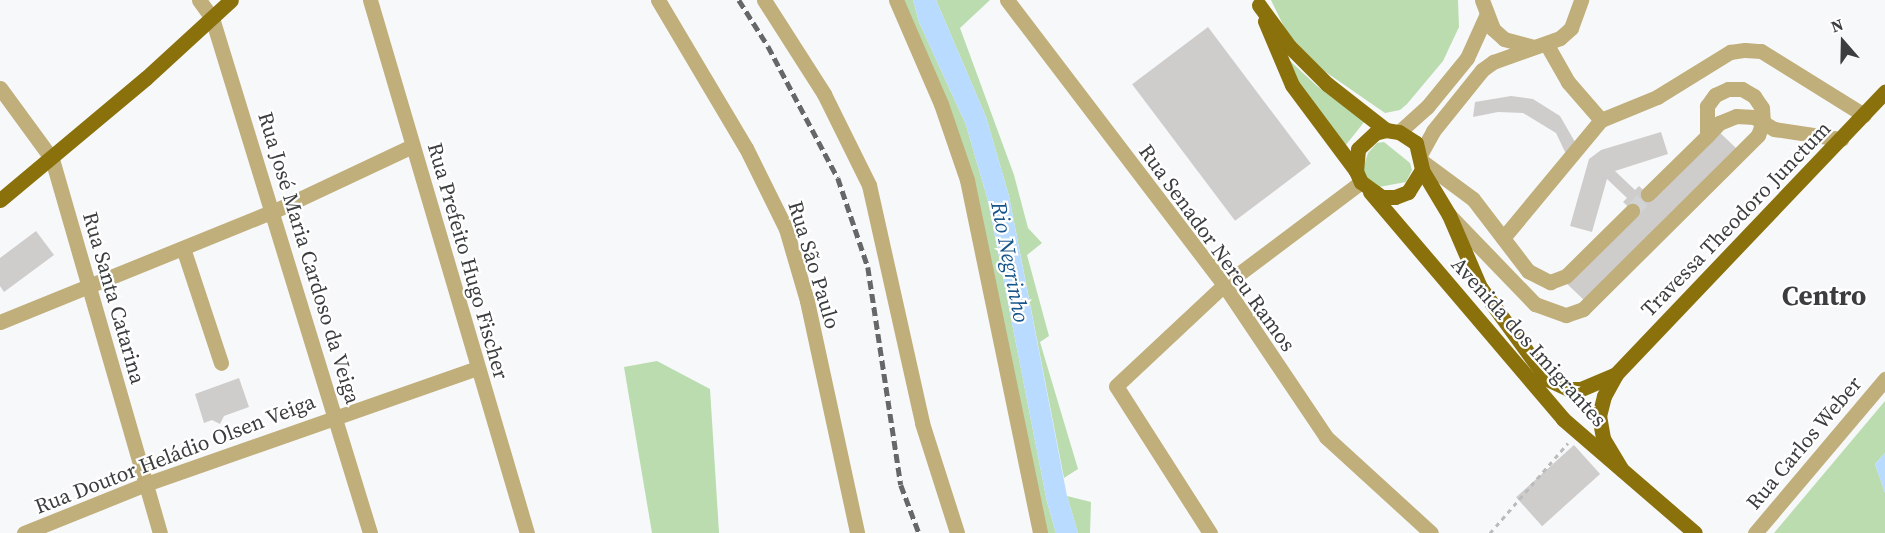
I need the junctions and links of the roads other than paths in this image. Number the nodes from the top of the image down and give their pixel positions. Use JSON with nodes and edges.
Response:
{"nodes":[{"id":1,"x":199,"y":0,"type":"edge"},
{"id":2,"x":231,"y":0,"type":"edge"},
{"id":3,"x":370,"y":0,"type":"edge"},
{"id":4,"x":658,"y":0,"type":"edge"},
{"id":5,"x":764,"y":0,"type":"edge"},
{"id":6,"x":896,"y":0,"type":"edge"},
{"id":7,"x":1007,"y":0,"type":"edge"},
{"id":8,"x":1482,"y":0,"type":"edge"},
{"id":9,"x":1581,"y":0,"type":"edge"},
{"id":10,"x":1592,"y":0,"type":"edge"},
{"id":11,"x":1258,"y":2,"type":"edge"},
{"id":12,"x":1486,"y":16,"type":"junction"},
{"id":13,"x":212,"y":18,"type":"junction"},
{"id":14,"x":1540,"y":46,"type":"junction"},
{"id":15,"x":0,"y":88,"type":"edge"},
{"id":16,"x":1885,"y":92,"type":"edge"},
{"id":17,"x":1864,"y":115,"type":"junction"},
{"id":18,"x":1601,"y":120,"type":"junction"},
{"id":19,"x":1765,"y":128,"type":"junction"},
{"id":20,"x":1392,"y":131,"type":"junction"},
{"id":21,"x":1707,"y":136,"type":"junction"},
{"id":22,"x":1841,"y":139,"type":"junction"},
{"id":23,"x":412,"y":146,"type":"junction"},
{"id":24,"x":52,"y":159,"type":"junction"},
{"id":25,"x":1422,"y":161,"type":"junction"},
{"id":26,"x":1362,"y":182,"type":"junction"},
{"id":27,"x":1648,"y":194,"type":"tunnel mouth"},
{"id":28,"x":0,"y":200,"type":"edge"},
{"id":29,"x":1632,"y":211,"type":"tunnel mouth"},
{"id":30,"x":274,"y":212,"type":"junction"},
{"id":31,"x":1449,"y":215,"type":"junction"},
{"id":32,"x":1503,"y":238,"type":"junction"},
{"id":33,"x":183,"y":248,"type":"junction"},
{"id":34,"x":1224,"y":285,"type":"junction"},
{"id":35,"x":89,"y":287,"type":"junction"},
{"id":36,"x":0,"y":322,"type":"edge"},
{"id":37,"x":221,"y":363,"type":"dead end"},
{"id":38,"x":477,"y":368,"type":"junction"},
{"id":39,"x":1616,"y":374,"type":"junction"},
{"id":40,"x":1547,"y":379,"type":"joint"},
{"id":41,"x":1885,"y":379,"type":"edge"},
{"id":42,"x":335,"y":416,"type":"junction"},
{"id":43,"x":1622,"y":470,"type":"junction"},
{"id":44,"x":146,"y":484,"type":"junction"},
{"id":45,"x":24,"y":533,"type":"edge"},
{"id":46,"x":160,"y":533,"type":"edge"},
{"id":47,"x":370,"y":533,"type":"edge"},
{"id":48,"x":527,"y":533,"type":"edge"},
{"id":49,"x":857,"y":533,"type":"edge"},
{"id":50,"x":957,"y":533,"type":"edge"},
{"id":51,"x":1040,"y":533,"type":"edge"},
{"id":52,"x":1210,"y":533,"type":"edge"},
{"id":53,"x":1431,"y":533,"type":"edge"},
{"id":54,"x":1695,"y":533,"type":"edge"},
{"id":55,"x":1755,"y":533,"type":"edge"}],
"edges":[{"from":1,"to":13,"type":"street","name":"Rua José Maria Cardoso da Veiga"},
{"from":2,"to":13,"type":"main road"},
{"from":3,"to":23,"type":"street","name":"Rua Prefeito Hugo Fischer"},
{"from":4,"to":49,"type":"street","name":"Rua São Paulo"},
{"from":5,"to":50,"type":"street"},
{"from":6,"to":51,"type":"street"},
{"from":7,"to":34,"type":"street","name":"Rua Senador Nereu Ramos"},
{"from":8,"to":12,"type":"street"},
{"from":9,"to":10,"type":"street"},
{"from":9,"to":14,"type":"street"},
{"from":11,"to":20,"type":"main road","name":"Avenida dos Imigrantes"},
{"from":11,"to":26,"type":"main road","name":"Avenida dos Imigrantes"},
{"from":12,"to":14,"type":"street"},
{"from":12,"to":20,"type":"street"},
{"from":13,"to":24,"type":"main road"},
{"from":13,"to":30,"type":"street","name":"Rua José Maria Cardoso da Veiga"},
{"from":14,"to":18,"type":"street"},
{"from":14,"to":25,"type":"street"},
{"from":15,"to":24,"type":"street","name":"Rua Santa Catarina"},
{"from":16,"to":17,"type":"main road","name":"Travessa Theodoro Junctum"},
{"from":17,"to":18,"type":"street"},
{"from":17,"to":22,"type":"main road","name":"Travessa Theodoro Junctum"},
{"from":18,"to":32,"type":"street"},
{"from":19,"to":21,"type":"street"},
{"from":19,"to":21,"type":"street"},
{"from":19,"to":22,"type":"street"},
{"from":19,"to":31,"type":"street"},
{"from":20,"to":25,"type":"main road","name":"Avenida dos Imigrantes"},
{"from":20,"to":26,"type":"main road"},
{"from":21,"to":27,"type":"street"},
{"from":22,"to":39,"type":"main road","name":"Travessa Theodoro Junctum"},
{"from":23,"to":30,"type":"street"},
{"from":23,"to":38,"type":"street","name":"Rua Prefeito Hugo Fischer"},
{"from":24,"to":28,"type":"main road"},
{"from":24,"to":35,"type":"street","name":"Rua Santa Catarina"},
{"from":25,"to":26,"type":"main road"},
{"from":25,"to":31,"type":"main road","name":"Avenida dos Imigrantes"},
{"from":25,"to":32,"type":"street"},
{"from":26,"to":34,"type":"street"},
{"from":26,"to":43,"type":"main road","name":"Avenida dos Imigrantes"},
{"from":29,"to":32,"type":"street"},
{"from":30,"to":33,"type":"street"},
{"from":30,"to":42,"type":"street","name":"Rua José Maria Cardoso da Veiga"},
{"from":31,"to":40,"type":"main road","name":"Avenida dos Imigrantes"},
{"from":33,"to":35,"type":"street"},
{"from":33,"to":37,"type":"street"},
{"from":34,"to":52,"type":"street"},
{"from":34,"to":53,"type":"street","name":"Rua Senador Nereu Ramos"},
{"from":35,"to":36,"type":"street"},
{"from":35,"to":44,"type":"street","name":"Rua Santa Catarina"},
{"from":38,"to":42,"type":"street","name":"Rua Doutor Heládio Olsen Veiga"},
{"from":38,"to":48,"type":"street","name":"Rua Prefeito Hugo Fischer"},
{"from":39,"to":40,"type":"main road","name":"Travessa Theodoro Junctum"},
{"from":39,"to":43,"type":"main road","name":"Travessa Theodoro Junctum"},
{"from":41,"to":55,"type":"street","name":"Rua Carlos Weber"},
{"from":42,"to":44,"type":"street","name":"Rua Doutor Heládio Olsen Veiga"},
{"from":42,"to":47,"type":"street","name":"Rua José Maria Cardoso da Veiga"},
{"from":43,"to":54,"type":"main road","name":"Avenida dos Imigrantes"},
{"from":44,"to":45,"type":"street","name":"Rua Doutor Heládio Olsen Veiga"},
{"from":44,"to":46,"type":"street","name":"Rua Santa Catarina"}]}
